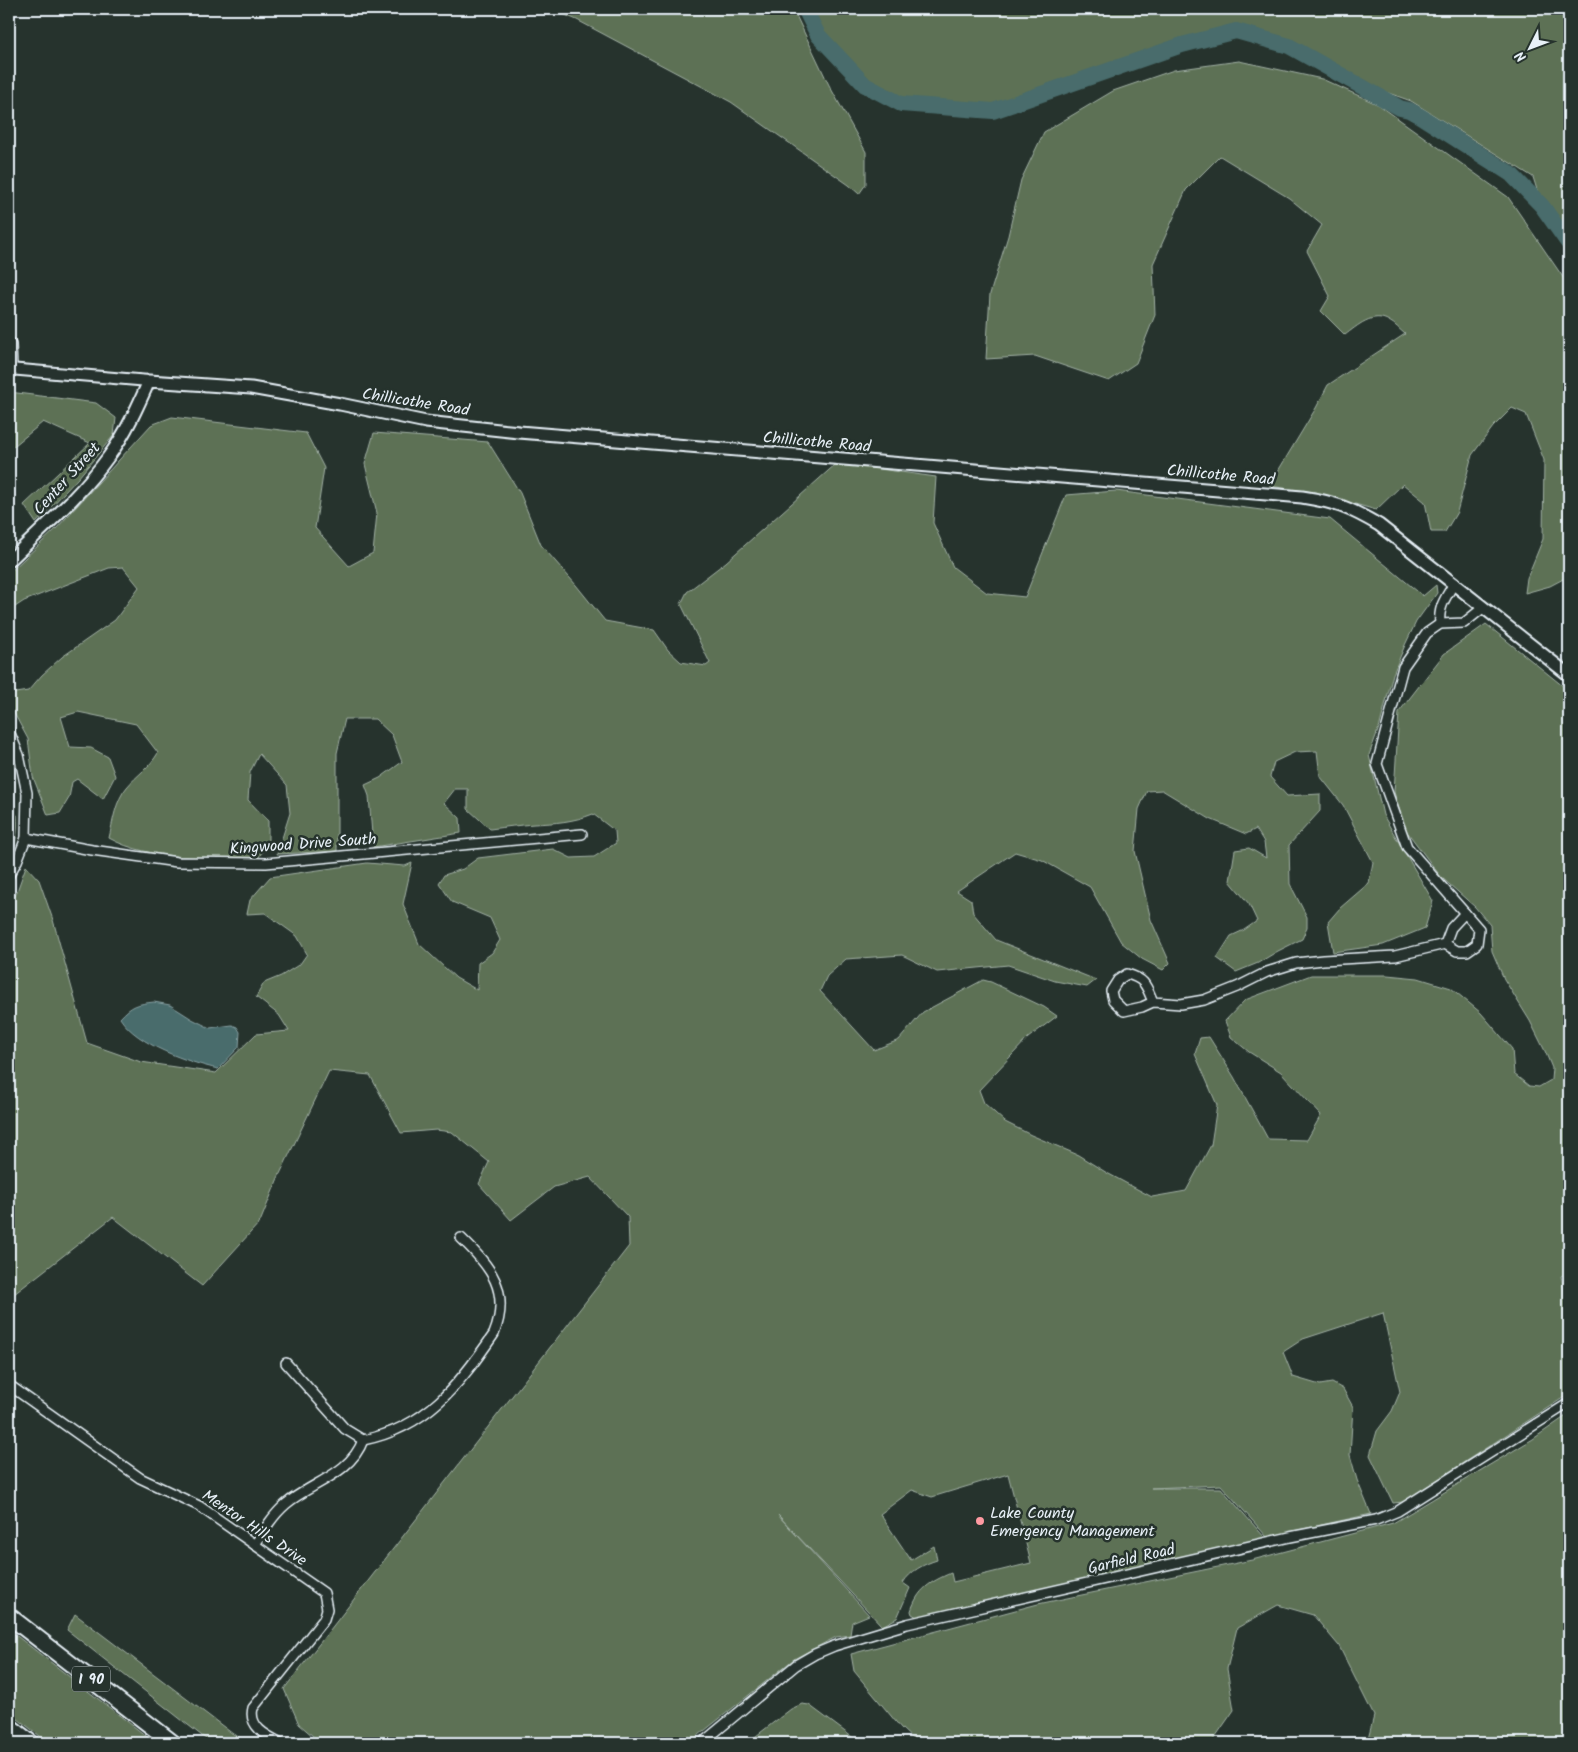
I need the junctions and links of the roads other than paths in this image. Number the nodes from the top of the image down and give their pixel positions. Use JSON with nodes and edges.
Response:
{"nodes":[{"id":1,"x":9,"y":341,"type":"edge"},
{"id":2,"x":10,"y":369,"type":"edge"},
{"id":3,"x":149,"y":381,"type":"junction"},
{"id":4,"x":9,"y":561,"type":"edge"},
{"id":5,"x":1454,"y":583,"type":"junction"},
{"id":6,"x":1484,"y":607,"type":"junction"},
{"id":7,"x":1440,"y":624,"type":"junction"},
{"id":8,"x":1569,"y":675,"type":"edge"},
{"id":9,"x":9,"y":730,"type":"edge"},
{"id":10,"x":582,"y":834,"type":"dead end"},
{"id":11,"x":26,"y":838,"type":"junction"},
{"id":12,"x":9,"y":876,"type":"edge"},
{"id":13,"x":1464,"y":913,"type":"junction"},
{"id":14,"x":1445,"y":944,"type":"junction"},
{"id":15,"x":1153,"y":1002,"type":"junction"},
{"id":16,"x":461,"y":1238,"type":"dead end"},
{"id":17,"x":286,"y":1364,"type":"dead end"},
{"id":18,"x":9,"y":1385,"type":"edge"},
{"id":19,"x":1569,"y":1403,"type":"edge"},
{"id":20,"x":363,"y":1440,"type":"junction"},
{"id":21,"x":255,"y":1545,"type":"junction"},
{"id":22,"x":9,"y":1616,"type":"edge"},
{"id":23,"x":9,"y":1726,"type":"edge"},
{"id":24,"x":31,"y":1743,"type":"edge"},
{"id":25,"x":173,"y":1743,"type":"edge"},
{"id":26,"x":281,"y":1743,"type":"edge"},
{"id":27,"x":702,"y":1743,"type":"edge"}],
"edges":[{"from":1,"to":2,"type":"street"},
{"from":2,"to":3,"type":"street","name":"Chillicothe Road"},
{"from":3,"to":4,"type":"main road","name":"Center Street"},
{"from":3,"to":5,"type":"main road","name":"Chillicothe Road"},
{"from":5,"to":6,"type":"main road","name":"Chillicothe Road"},
{"from":5,"to":7,"type":"street"},
{"from":6,"to":7,"type":"street"},
{"from":6,"to":8,"type":"main road","name":"Chillicothe Road"},
{"from":7,"to":13,"type":"street"},
{"from":9,"to":11,"type":"street"},
{"from":10,"to":11,"type":"street","name":"Kingwood Drive South"},
{"from":11,"to":12,"type":"street"},
{"from":13,"to":14,"type":"street"},
{"from":13,"to":14,"type":"street"},
{"from":14,"to":15,"type":"street"},
{"from":15,"to":15,"type":"street"},
{"from":16,"to":20,"type":"street"},
{"from":17,"to":20,"type":"street"},
{"from":18,"to":21,"type":"street","name":"Mentor Hills Drive"},
{"from":19,"to":27,"type":"street","name":"Garfield Road"},
{"from":20,"to":21,"type":"street"},
{"from":21,"to":26,"type":"street","name":"Mentor Hills Drive"},
{"from":22,"to":25,"type":"highway","number":"I 90"},
{"from":23,"to":24,"type":"highway"}]}
